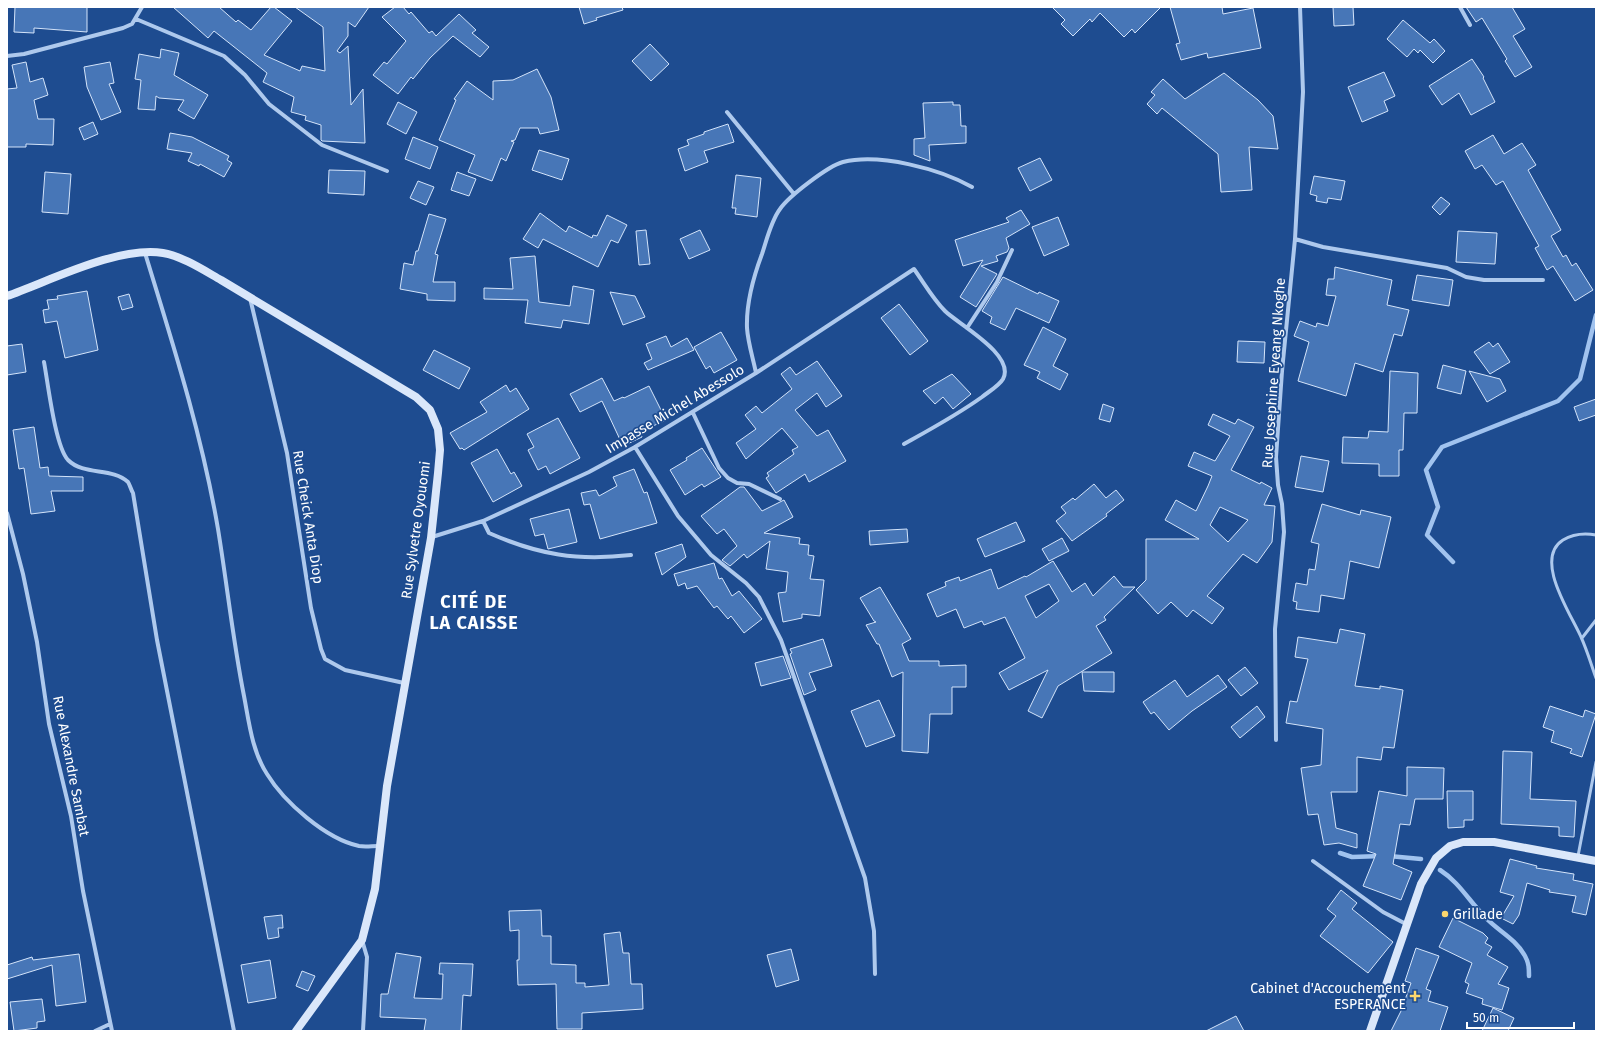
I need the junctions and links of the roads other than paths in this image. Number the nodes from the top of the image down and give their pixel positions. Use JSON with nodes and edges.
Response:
{"nodes":[{"id":1,"x":142,"y":7,"type":"edge"},
{"id":2,"x":1300,"y":7,"type":"edge"},
{"id":3,"x":1460,"y":7,"type":"edge"},
{"id":4,"x":136,"y":19,"type":"junction"},
{"id":5,"x":1470,"y":25,"type":"dead end"},
{"id":6,"x":7,"y":56,"type":"edge"},
{"id":7,"x":727,"y":112,"type":"dead end"},
{"id":8,"x":387,"y":171,"type":"dead end"},
{"id":9,"x":972,"y":187,"type":"dead end"},
{"id":10,"x":794,"y":194,"type":"junction"},
{"id":11,"x":1295,"y":239,"type":"junction"},
{"id":12,"x":1012,"y":250,"type":"dead end"},
{"id":13,"x":145,"y":253,"type":"junction"},
{"id":14,"x":1543,"y":280,"type":"dead end"},
{"id":15,"x":7,"y":296,"type":"edge"},
{"id":16,"x":249,"y":297,"type":"junction"},
{"id":17,"x":967,"y":328,"type":"junction"},
{"id":18,"x":44,"y":362,"type":"dead end"},
{"id":19,"x":756,"y":373,"type":"junction"},
{"id":20,"x":693,"y":413,"type":"junction"},
{"id":21,"x":904,"y":444,"type":"dead end"},
{"id":22,"x":635,"y":447,"type":"junction"},
{"id":23,"x":780,"y":499,"type":"dead end"},
{"id":24,"x":7,"y":513,"type":"edge"},
{"id":25,"x":483,"y":521,"type":"junction"},
{"id":26,"x":1596,"y":535,"type":"edge"},
{"id":27,"x":431,"y":538,"type":"junction"},
{"id":28,"x":631,"y":555,"type":"dead end"},
{"id":29,"x":1596,"y":620,"type":"edge"},
{"id":30,"x":1582,"y":638,"type":"junction"},
{"id":31,"x":1596,"y":678,"type":"edge"},
{"id":32,"x":404,"y":683,"type":"junction"},
{"id":33,"x":1276,"y":740,"type":"dead end"},
{"id":34,"x":1596,"y":762,"type":"edge"},
{"id":35,"x":379,"y":846,"type":"junction"},
{"id":36,"x":1578,"y":858,"type":"junction"},
{"id":37,"x":1313,"y":861,"type":"dead end"},
{"id":38,"x":1596,"y":861,"type":"edge"},
{"id":39,"x":1406,"y":924,"type":"junction"},
{"id":40,"x":362,"y":940,"type":"junction"},
{"id":41,"x":875,"y":974,"type":"dead end"},
{"id":42,"x":110,"y":1024,"type":"junction"},
{"id":43,"x":95,"y":1031,"type":"edge"},
{"id":44,"x":112,"y":1031,"type":"edge"},
{"id":45,"x":234,"y":1031,"type":"edge"},
{"id":46,"x":296,"y":1031,"type":"edge"},
{"id":47,"x":363,"y":1031,"type":"edge"},
{"id":48,"x":1370,"y":1031,"type":"edge"}],
"edges":[{"from":1,"to":4,"type":"street"},
{"from":2,"to":11,"type":"street","name":"Rue Josephine Eyeang Nkoghe"},
{"from":3,"to":5,"type":"street"},
{"from":4,"to":6,"type":"street"},
{"from":4,"to":8,"type":"street"},
{"from":7,"to":10,"type":"street"},
{"from":9,"to":10,"type":"street"},
{"from":10,"to":19,"type":"street"},
{"from":11,"to":14,"type":"street"},
{"from":11,"to":33,"type":"street","name":"Rue Josephine Eyeang Nkoghe"},
{"from":12,"to":17,"type":"street"},
{"from":13,"to":15,"type":"street","name":"Rue Sylvetre Oyouomi"},
{"from":13,"to":16,"type":"street","name":"Rue Sylvetre Oyouomi"},
{"from":13,"to":35,"type":"street"},
{"from":16,"to":27,"type":"street","name":"Rue Sylvetre Oyouomi"},
{"from":16,"to":32,"type":"street","name":"Rue Cheick Anta Diop"},
{"from":17,"to":19,"type":"street","name":"Impasse Michel Abessolo"},
{"from":17,"to":21,"type":"street"},
{"from":18,"to":45,"type":"street"},
{"from":19,"to":20,"type":"street","name":"Impasse Michel Abessolo"},
{"from":20,"to":22,"type":"street","name":"Impasse Michel Abessolo"},
{"from":20,"to":23,"type":"street"},
{"from":22,"to":25,"type":"street","name":"Impasse Michel Abessolo"},
{"from":22,"to":41,"type":"street"},
{"from":24,"to":42,"type":"street","name":"Rue Alexandre Sambat"},
{"from":25,"to":27,"type":"street","name":"Impasse Michel Abessolo"},
{"from":25,"to":28,"type":"street"},
{"from":26,"to":30,"type":"lane"},
{"from":27,"to":32,"type":"street","name":"Rue Sylvetre Oyouomi"},
{"from":29,"to":30,"type":"lane"},
{"from":30,"to":31,"type":"lane"},
{"from":32,"to":35,"type":"street","name":"Rue Sylvetre Oyouomi"},
{"from":34,"to":36,"type":"lane"},
{"from":35,"to":40,"type":"street","name":"Rue Sylvetre Oyouomi"},
{"from":36,"to":38,"type":"street"},
{"from":36,"to":39,"type":"street"},
{"from":37,"to":39,"type":"street"},
{"from":39,"to":48,"type":"street"},
{"from":40,"to":46,"type":"street","name":"Rue Sylvetre Oyouomi"},
{"from":40,"to":47,"type":"street"},
{"from":42,"to":43,"type":"street"},
{"from":42,"to":44,"type":"street","name":"Rue Alexandre Sambat"}]}
